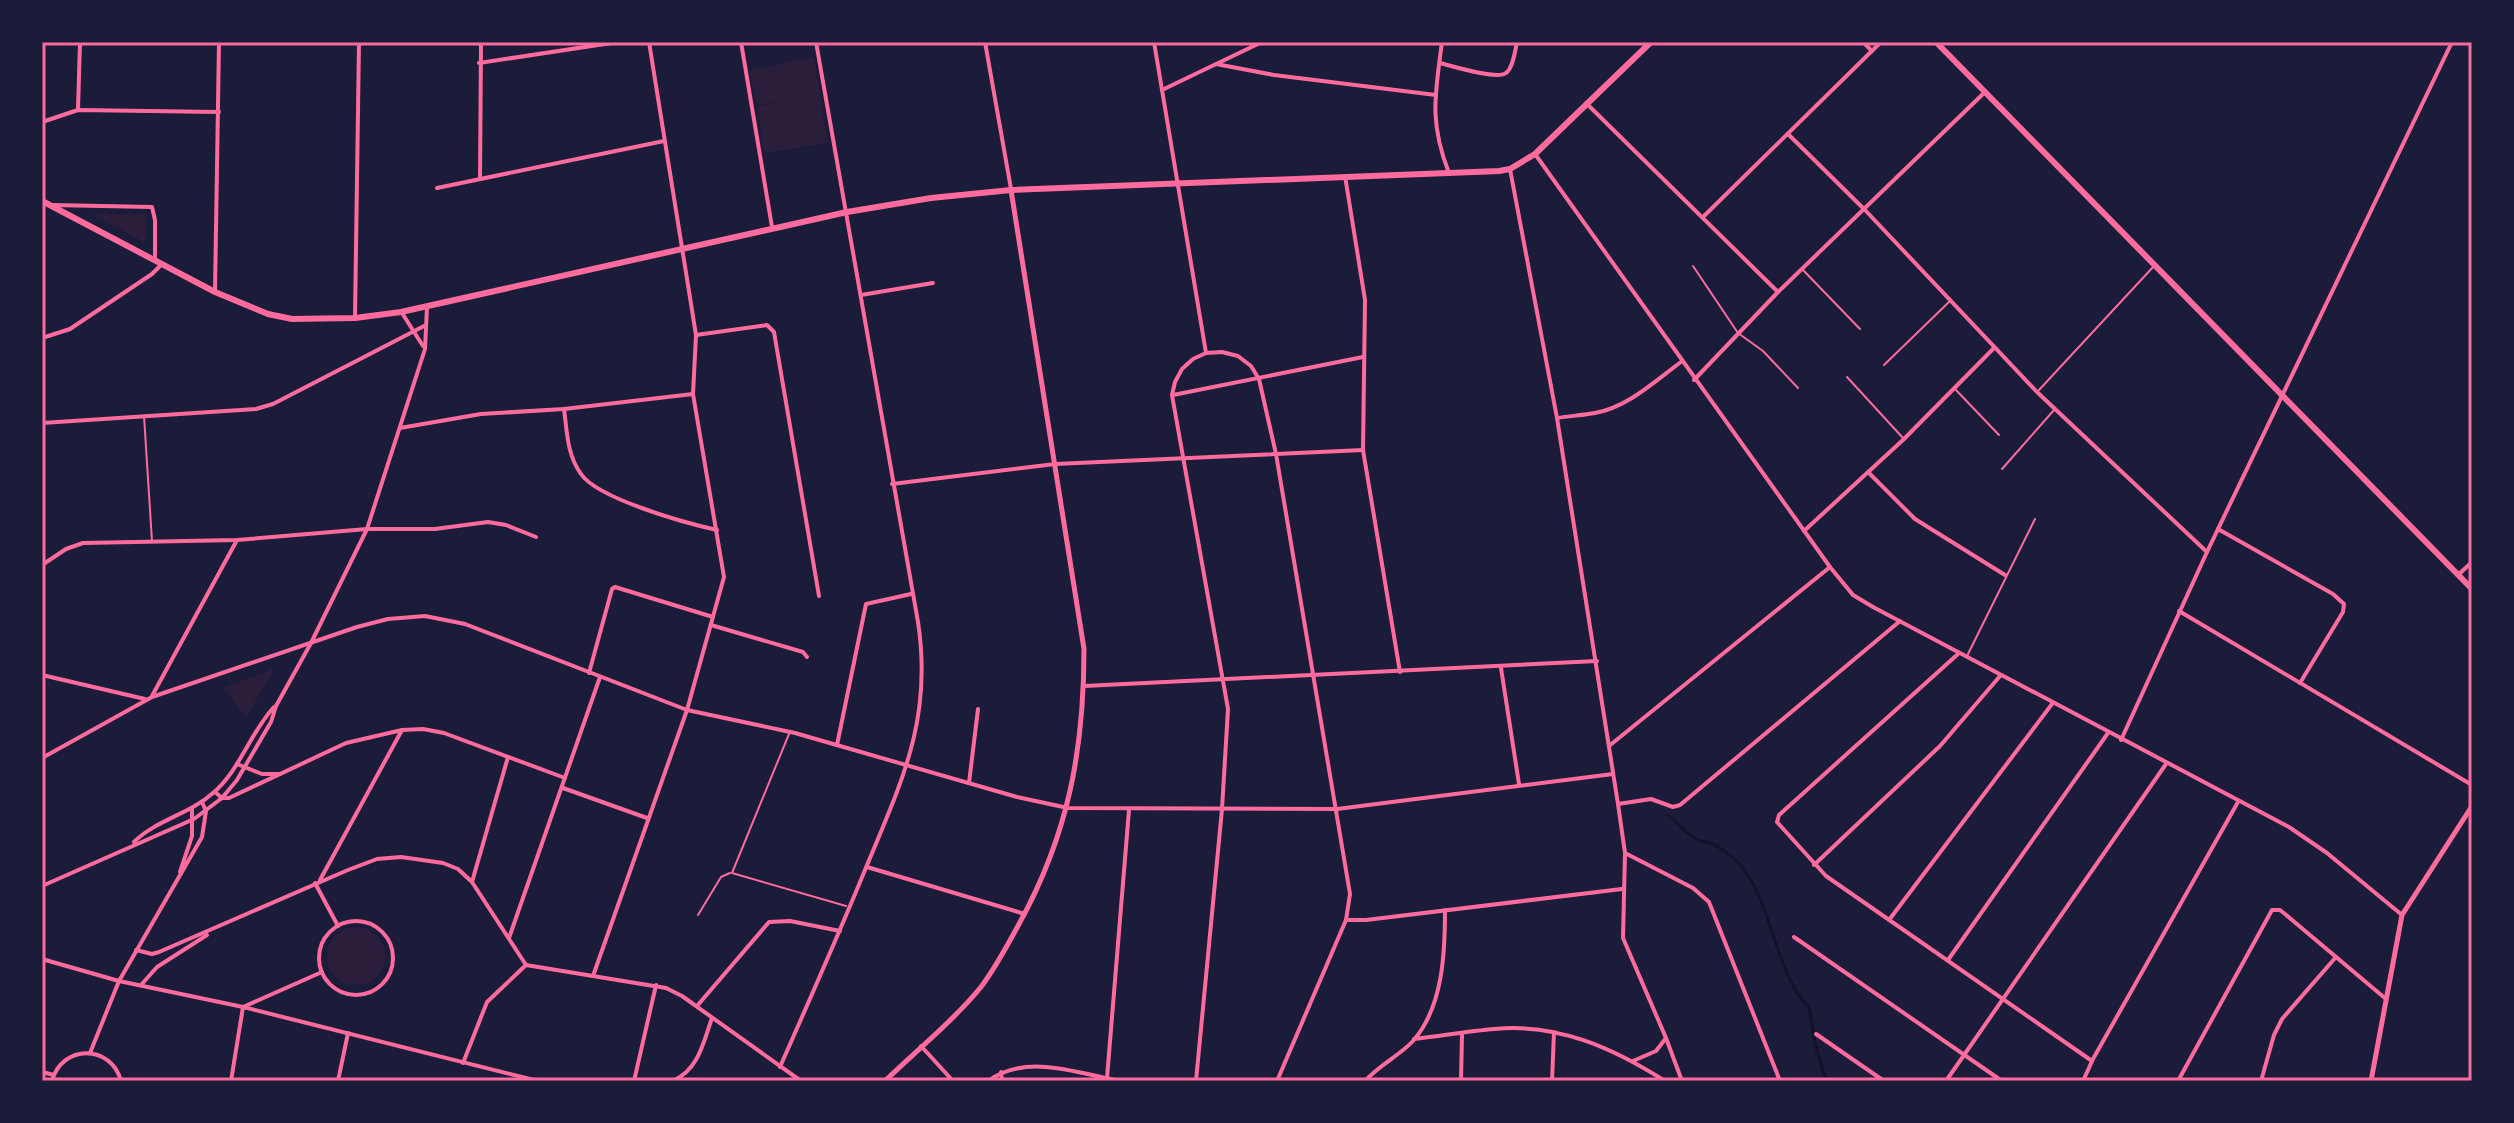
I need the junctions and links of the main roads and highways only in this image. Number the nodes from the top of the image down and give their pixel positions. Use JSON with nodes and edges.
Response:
{"nodes":[{"id":1,"x":1651,"y":42,"type":"edge"},
{"id":2,"x":1936,"y":42,"type":"edge"},
{"id":3,"x":46,"y":203,"type":"edge"},
{"id":4,"x":2472,"y":589,"type":"edge"}],
"edges":[{"from":1,"to":3,"type":"main road"},
{"from":2,"to":4,"type":"main road"}]}
